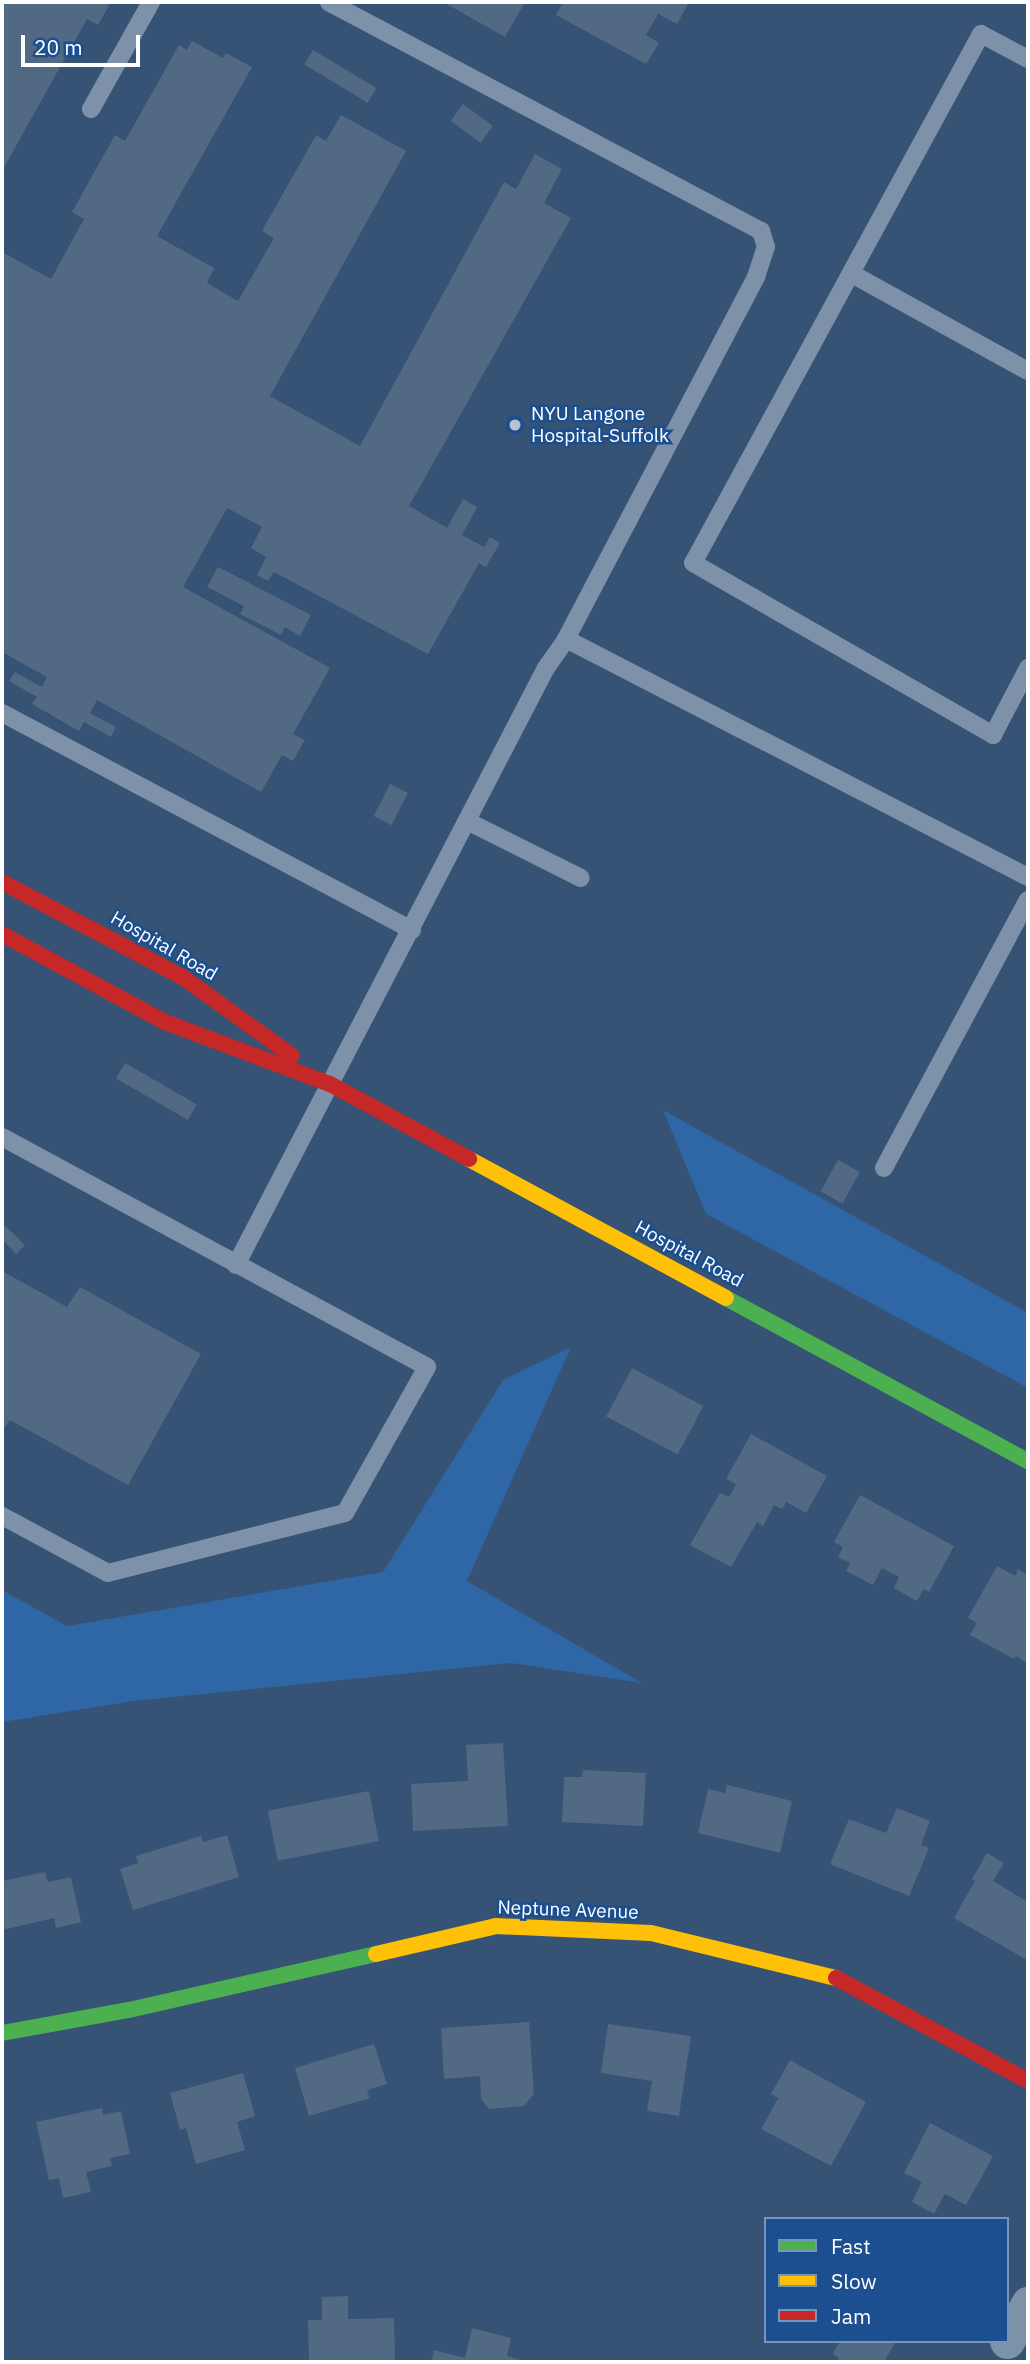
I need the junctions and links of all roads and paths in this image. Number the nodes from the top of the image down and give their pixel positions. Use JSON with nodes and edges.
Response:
{"nodes":[{"id":1,"x":151,"y":2,"type":"edge"},
{"id":2,"x":329,"y":2,"type":"edge"},
{"id":3,"x":1028,"y":59,"type":"edge"},
{"id":4,"x":91,"y":109,"type":"dead end"},
{"id":5,"x":852,"y":274,"type":"junction"},
{"id":6,"x":1028,"y":371,"type":"edge"},
{"id":7,"x":566,"y":639,"type":"junction"},
{"id":8,"x":1028,"y":668,"type":"edge"},
{"id":9,"x":2,"y":713,"type":"edge"},
{"id":10,"x":467,"y":821,"type":"junction"},
{"id":11,"x":1028,"y":877,"type":"edge"},
{"id":12,"x":581,"y":878,"type":"dead end"},
{"id":13,"x":2,"y":882,"type":"edge"},
{"id":14,"x":1028,"y":900,"type":"edge"},
{"id":15,"x":412,"y":930,"type":"junction"},
{"id":16,"x":2,"y":933,"type":"edge"},
{"id":17,"x":330,"y":1084,"type":"junction"},
{"id":18,"x":2,"y":1137,"type":"edge"},
{"id":19,"x":884,"y":1168,"type":"dead end"},
{"id":20,"x":236,"y":1265,"type":"junction"},
{"id":21,"x":1028,"y":1461,"type":"edge"},
{"id":22,"x":2,"y":1516,"type":"edge"},
{"id":23,"x":2,"y":2033,"type":"edge"},
{"id":24,"x":1028,"y":2081,"type":"edge"},
{"id":25,"x":1028,"y":2304,"type":"edge"},
{"id":26,"x":1009,"y":2337,"type":"edge"},
{"id":27,"x":1006,"y":2343,"type":"edge"},
{"id":28,"x":995,"y":2362,"type":"edge"}],
"edges":[{"from":1,"to":4,"type":"lane"},
{"from":2,"to":7,"type":"lane"},
{"from":3,"to":5,"type":"lane"},
{"from":5,"to":6,"type":"lane"},
{"from":5,"to":8,"type":"lane"},
{"from":7,"to":10,"type":"lane"},
{"from":7,"to":11,"type":"lane"},
{"from":9,"to":15,"type":"lane"},
{"from":10,"to":12,"type":"lane"},
{"from":10,"to":15,"type":"lane"},
{"from":13,"to":17,"type":"street","name":"Hospital Road"},
{"from":14,"to":19,"type":"lane"},
{"from":15,"to":17,"type":"lane"},
{"from":16,"to":17,"type":"street","name":"Hospital Road"},
{"from":17,"to":20,"type":"lane"},
{"from":17,"to":21,"type":"street","name":"Hospital Road"},
{"from":18,"to":20,"type":"lane"},
{"from":20,"to":22,"type":"lane"},
{"from":23,"to":24,"type":"street","name":"Neptune Avenue"},
{"from":25,"to":26,"type":"street"},
{"from":27,"to":28,"type":"street"}]}
